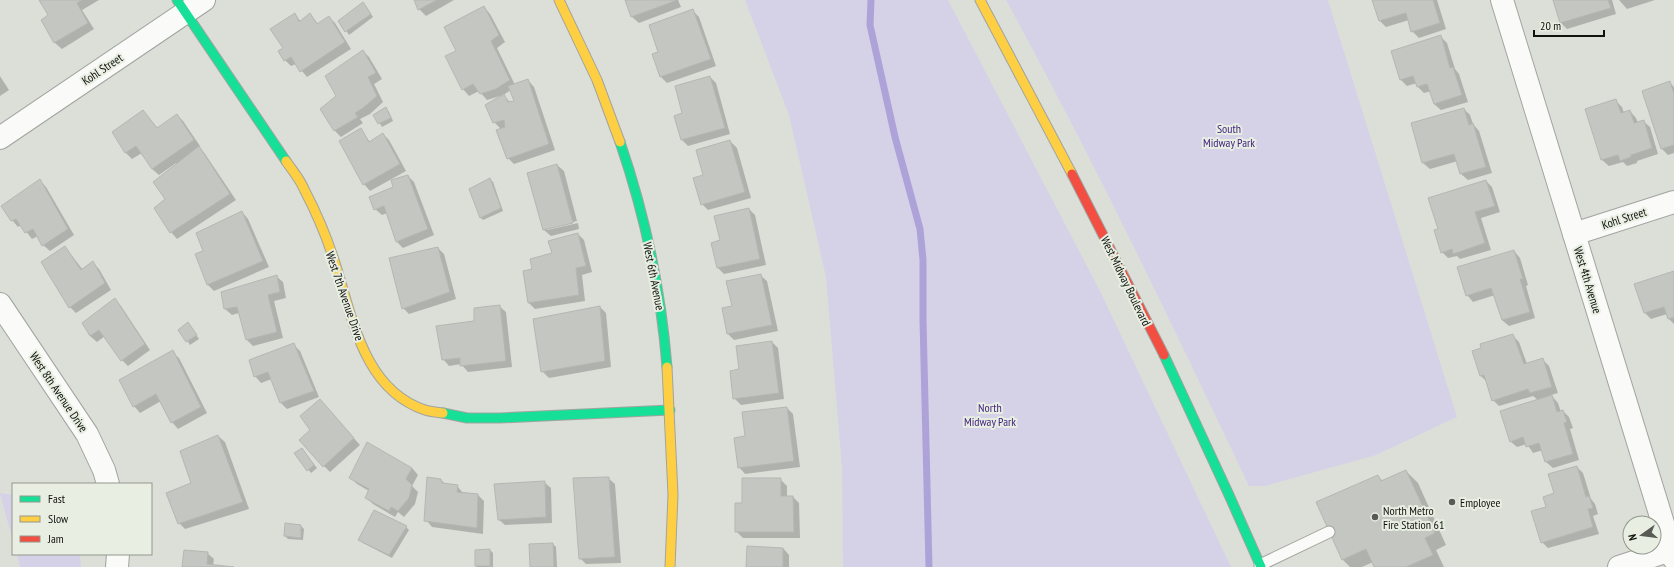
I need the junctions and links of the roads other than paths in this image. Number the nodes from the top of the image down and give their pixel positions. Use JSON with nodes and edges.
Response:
{"nodes":[{"id":1,"x":204,"y":0,"type":"edge"},
{"id":2,"x":559,"y":0,"type":"edge"},
{"id":3,"x":980,"y":0,"type":"edge"},
{"id":4,"x":1502,"y":0,"type":"edge"},
{"id":5,"x":182,"y":6,"type":"edge"},
{"id":6,"x":0,"y":138,"type":"edge"},
{"id":7,"x":1674,"y":202,"type":"edge"},
{"id":8,"x":1574,"y":234,"type":"junction"},
{"id":9,"x":2,"y":312,"type":"edge"},
{"id":10,"x":670,"y":410,"type":"junction"},
{"id":11,"x":108,"y":483,"type":"edge"},
{"id":12,"x":1329,"y":532,"type":"dead end"},
{"id":13,"x":1673,"y":552,"type":"edge"},
{"id":14,"x":118,"y":555,"type":"edge"},
{"id":15,"x":1260,"y":566,"type":"edge"},
{"id":16,"x":117,"y":567,"type":"edge"},
{"id":17,"x":670,"y":567,"type":"edge"},
{"id":18,"x":1619,"y":567,"type":"edge"}],
"edges":[{"from":1,"to":5,"type":"street","name":"Kohl Street"},
{"from":2,"to":10,"type":"street","name":"West 6th Avenue"},
{"from":3,"to":15,"type":"street","name":"West Midway Boulevard"},
{"from":4,"to":8,"type":"street","name":"West 4th Avenue"},
{"from":5,"to":6,"type":"street","name":"Kohl Street"},
{"from":5,"to":10,"type":"street","name":"West 7th Avenue Drive"},
{"from":7,"to":8,"type":"street","name":"Kohl Street"},
{"from":8,"to":13,"type":"street","name":"West 4th Avenue"},
{"from":9,"to":11,"type":"street","name":"West 8th Avenue Drive"},
{"from":10,"to":17,"type":"street","name":"West 6th Avenue"},
{"from":12,"to":15,"type":"lane"},
{"from":13,"to":18,"type":"street"},
{"from":14,"to":16,"type":"street"}]}
